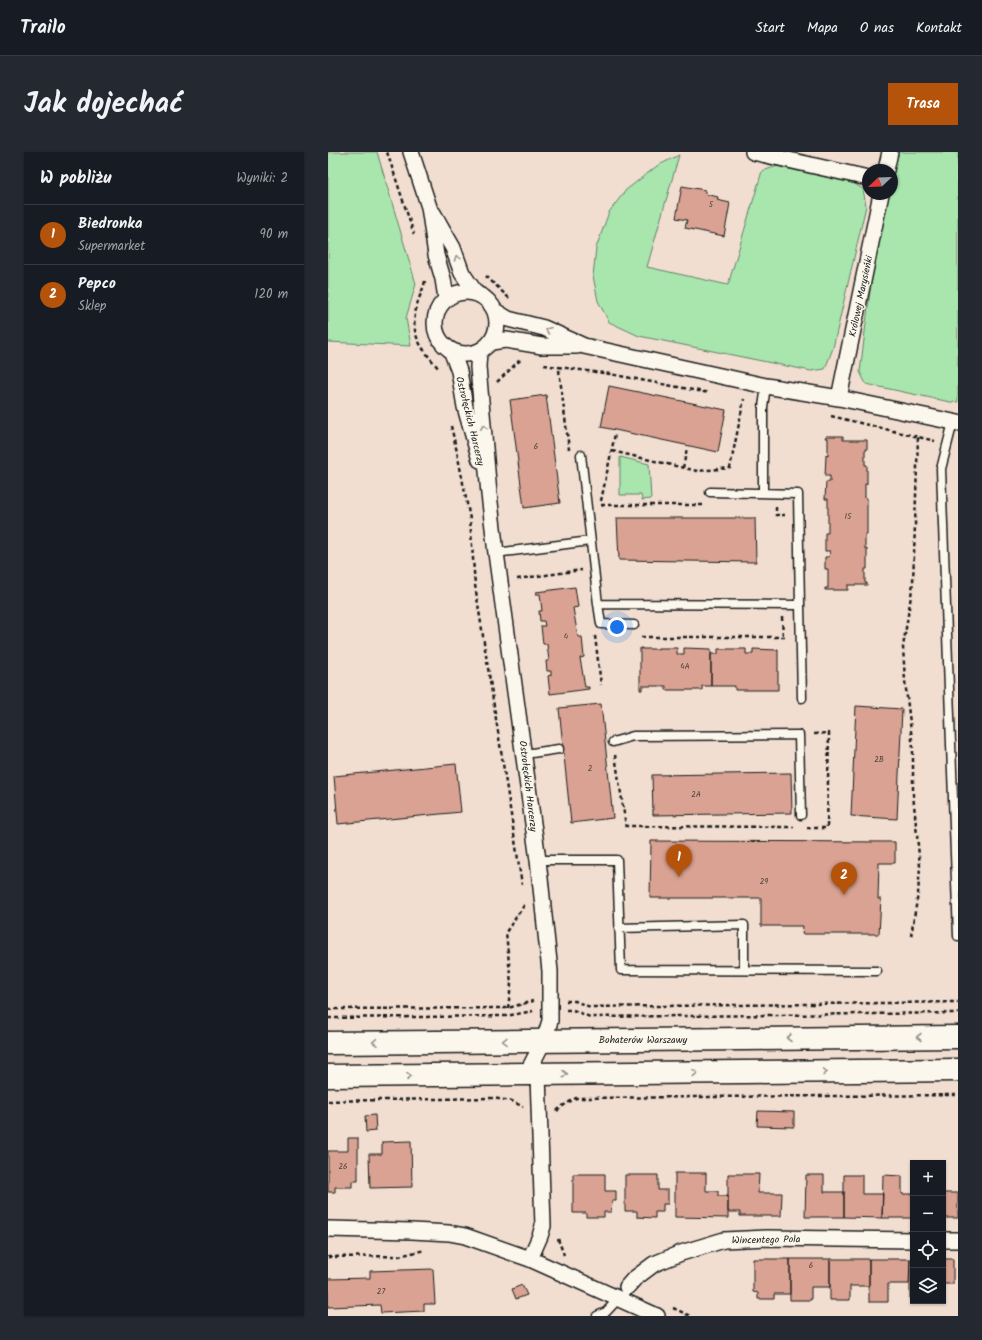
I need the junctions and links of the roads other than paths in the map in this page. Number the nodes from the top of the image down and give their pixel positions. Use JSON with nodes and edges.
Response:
{"nodes":[{"id":1,"x":411,"y":152,"type":"edge"},
{"id":2,"x":753,"y":152,"type":"edge"},
{"id":3,"x":890,"y":152,"type":"edge"},
{"id":4,"x":887,"y":164,"type":"edge"},
{"id":5,"x":862,"y":177,"type":"edge"},
{"id":6,"x":879,"y":200,"type":"edge"},
{"id":7,"x":429,"y":207,"type":"junction"},
{"id":8,"x":475,"y":292,"type":"junction"},
{"id":9,"x":446,"y":298,"type":"junction"},
{"id":10,"x":495,"y":311,"type":"junction"},
{"id":11,"x":491,"y":342,"type":"junction"},
{"id":12,"x":584,"y":346,"type":"junction"},
{"id":13,"x":451,"y":350,"type":"junction"},
{"id":14,"x":479,"y":351,"type":"junction"},
{"id":15,"x":766,"y":386,"type":"junction"},
{"id":16,"x":839,"y":398,"type":"junction"},
{"id":17,"x":955,"y":423,"type":"edge"},
{"id":18,"x":580,"y":455,"type":"dead end"},
{"id":19,"x":710,"y":492,"type":"dead end"},
{"id":20,"x":489,"y":494,"type":"junction"},
{"id":21,"x":763,"y":494,"type":"junction"},
{"id":22,"x":590,"y":541,"type":"junction"},
{"id":23,"x":496,"y":553,"type":"junction"},
{"id":24,"x":598,"y":604,"type":"junction"},
{"id":25,"x":800,"y":605,"type":"junction"},
{"id":26,"x":634,"y":625,"type":"dead end"},
{"id":27,"x":802,"y":698,"type":"dead end"},
{"id":28,"x":613,"y":742,"type":"road end"},
{"id":29,"x":559,"y":749,"type":"dead end"},
{"id":30,"x":525,"y":754,"type":"junction"},
{"id":31,"x":800,"y":815,"type":"dead end"},
{"id":32,"x":538,"y":860,"type":"junction"},
{"id":33,"x":619,"y":928,"type":"junction"},
{"id":34,"x":958,"y":936,"type":"edge"},
{"id":35,"x":744,"y":970,"type":"junction"},
{"id":36,"x":877,"y":971,"type":"dead end"},
{"id":37,"x":958,"y":1036,"type":"edge"},
{"id":38,"x":544,"y":1040,"type":"junction"},
{"id":39,"x":328,"y":1043,"type":"edge"},
{"id":40,"x":958,"y":1070,"type":"edge"},
{"id":41,"x":532,"y":1075,"type":"junction"},
{"id":42,"x":328,"y":1076,"type":"edge"},
{"id":43,"x":328,"y":1229,"type":"edge"},
{"id":44,"x":910,"y":1240,"type":"edge"},
{"id":45,"x":946,"y":1240,"type":"edge"},
{"id":46,"x":958,"y":1240,"type":"edge"},
{"id":47,"x":530,"y":1259,"type":"junction"},
{"id":48,"x":623,"y":1293,"type":"junction"},
{"id":49,"x":597,"y":1316,"type":"edge"},
{"id":50,"x":657,"y":1316,"type":"edge"}],
"edges":[{"from":1,"to":7,"type":"street"},
{"from":2,"to":5,"type":"street"},
{"from":3,"to":4,"type":"street"},
{"from":6,"to":16,"type":"street","name":"Królowej Marysieńki"},
{"from":8,"to":7,"type":"street","one_way":true},
{"from":7,"to":9,"type":"street"},
{"from":8,"to":9,"type":"street"},
{"from":8,"to":10,"type":"street"},
{"from":9,"to":13,"type":"street"},
{"from":10,"to":11,"type":"street"},
{"from":12,"to":10,"type":"street","one_way":true},
{"from":11,"to":12,"type":"street"},
{"from":11,"to":14,"type":"street"},
{"from":12,"to":15,"type":"street"},
{"from":13,"to":14,"type":"street"},
{"from":13,"to":20,"type":"street","name":"Ostrołęckich Harcerzy"},
{"from":20,"to":14,"type":"street","name":"Ostrołęckich Harcerzy","one_way":true},
{"from":15,"to":16,"type":"street"},
{"from":15,"to":21,"type":"lane"},
{"from":16,"to":17,"type":"street"},
{"from":17,"to":34,"type":"lane"},
{"from":18,"to":22,"type":"lane"},
{"from":19,"to":21,"type":"lane"},
{"from":20,"to":23,"type":"street","name":"Ostrołęckich Harcerzy"},
{"from":21,"to":25,"type":"lane"},
{"from":22,"to":23,"type":"lane"},
{"from":22,"to":24,"type":"lane"},
{"from":23,"to":30,"type":"street","name":"Ostrołęckich Harcerzy"},
{"from":24,"to":25,"type":"lane"},
{"from":24,"to":26,"type":"lane"},
{"from":25,"to":27,"type":"lane"},
{"from":28,"to":31,"type":"lane"},
{"from":29,"to":30,"type":"lane"},
{"from":30,"to":32,"type":"street","name":"Ostrołęckich Harcerzy"},
{"from":32,"to":33,"type":"lane"},
{"from":32,"to":38,"type":"street","name":"Ostrołęckich Harcerzy"},
{"from":33,"to":35,"type":"lane"},
{"from":33,"to":35,"type":"lane"},
{"from":35,"to":36,"type":"lane"},
{"from":37,"to":38,"type":"main road","name":"Bohaterów Warszawy","one_way":true},
{"from":38,"to":39,"type":"main road","name":"Bohaterów Warszawy","one_way":true},
{"from":38,"to":41,"type":"street","name":"Ostrołęckich Harcerzy"},
{"from":41,"to":40,"type":"main road","one_way":true},
{"from":42,"to":41,"type":"main road","one_way":true},
{"from":41,"to":47,"type":"street"},
{"from":43,"to":47,"type":"street"},
{"from":44,"to":48,"type":"street","name":"Wincentego Pola"},
{"from":45,"to":46,"type":"street"},
{"from":47,"to":48,"type":"street"},
{"from":48,"to":49,"type":"lane","name":"Wincentego Pola"},
{"from":48,"to":50,"type":"street"}]}
